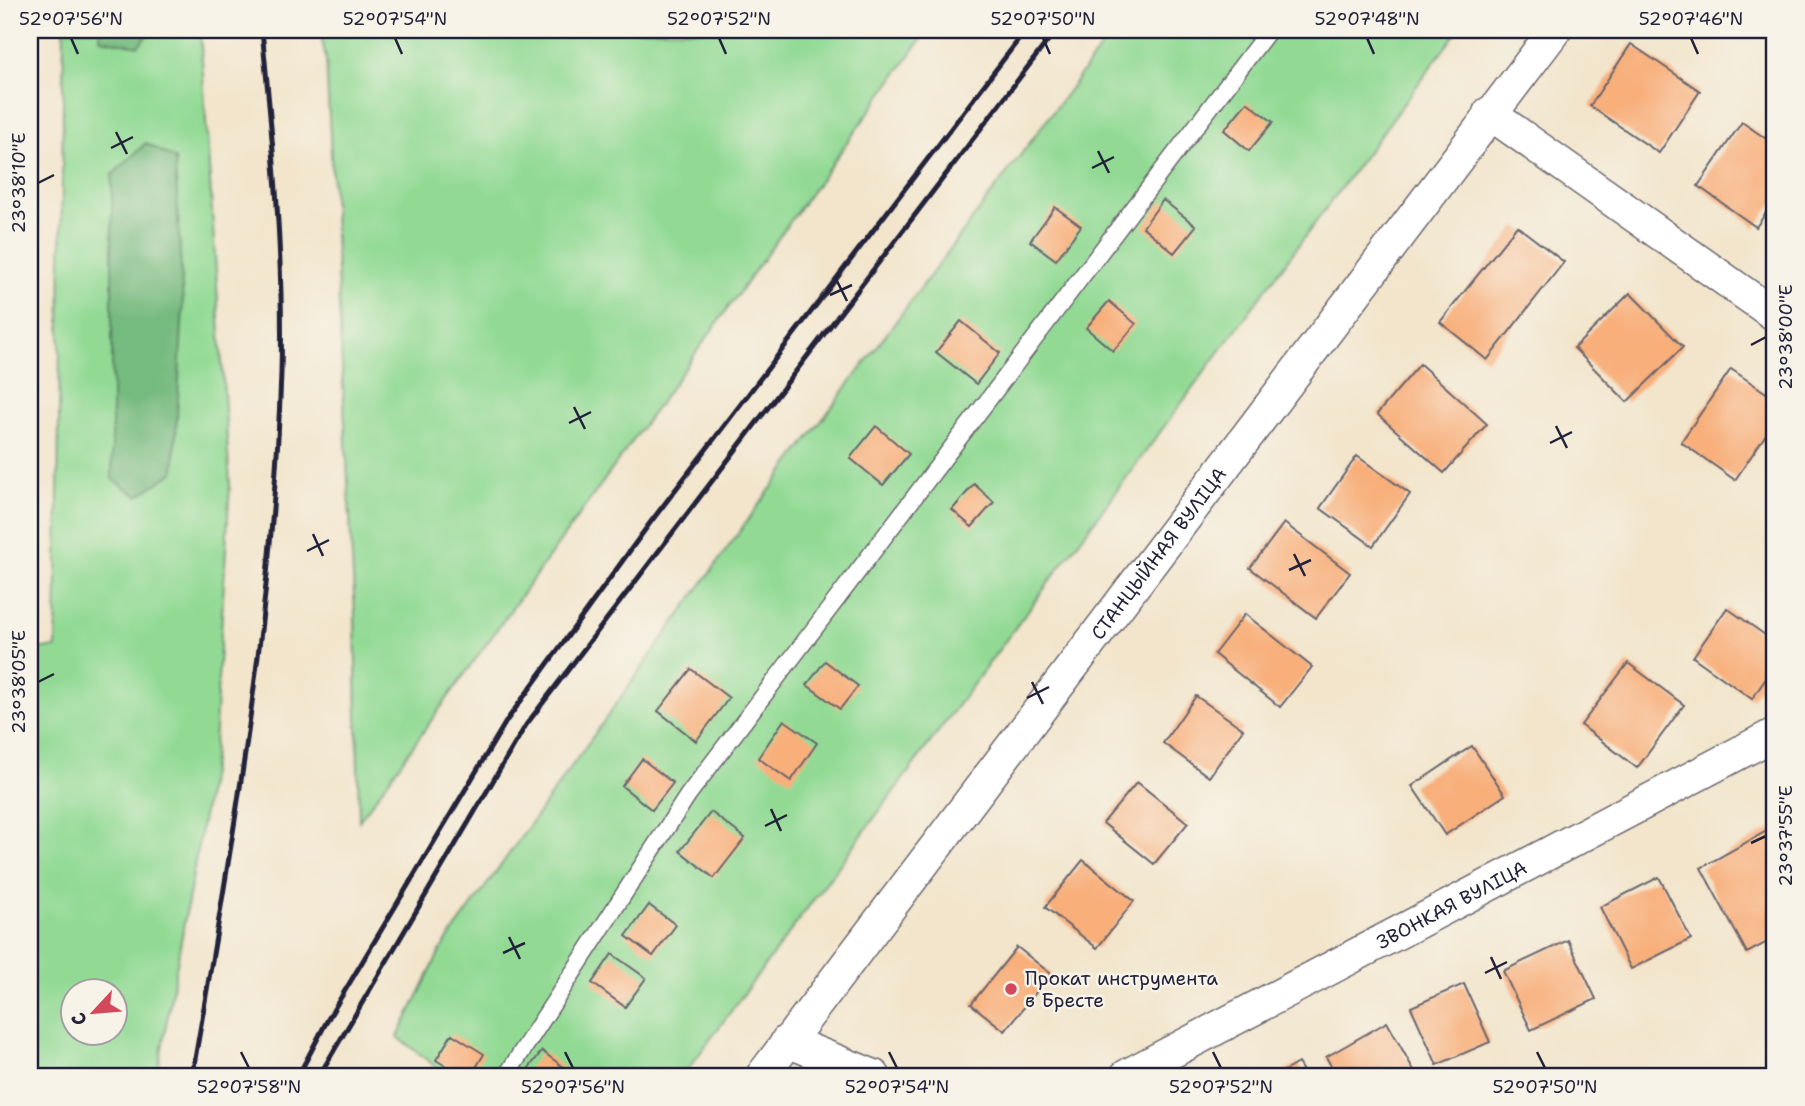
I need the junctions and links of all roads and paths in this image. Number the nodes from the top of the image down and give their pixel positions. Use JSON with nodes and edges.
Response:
{"nodes":[{"id":1,"x":1269,"y":30,"type":"edge"},
{"id":2,"x":1555,"y":30,"type":"edge"},
{"id":3,"x":1489,"y":113,"type":"junction"},
{"id":4,"x":1775,"y":315,"type":"edge"},
{"id":5,"x":1775,"y":734,"type":"edge"},
{"id":6,"x":788,"y":1041,"type":"junction"},
{"id":7,"x":506,"y":1076,"type":"edge"},
{"id":8,"x":762,"y":1076,"type":"edge"},
{"id":9,"x":874,"y":1076,"type":"edge"},
{"id":10,"x":1126,"y":1076,"type":"edge"}],
"edges":[{"from":1,"to":7,"type":"lane"},
{"from":2,"to":3,"type":"street","name":"СТАНЦЫЙНАЯ ВУЛІЦА"},
{"from":3,"to":4,"type":"street"},
{"from":3,"to":6,"type":"street","name":"СТАНЦЫЙНАЯ ВУЛІЦА"},
{"from":5,"to":10,"type":"street","name":"ЗВОНКАЯ ВУЛІЦА"},
{"from":6,"to":8,"type":"street","name":"СТАНЦЫЙНАЯ ВУЛІЦА"},
{"from":6,"to":9,"type":"street"}]}
